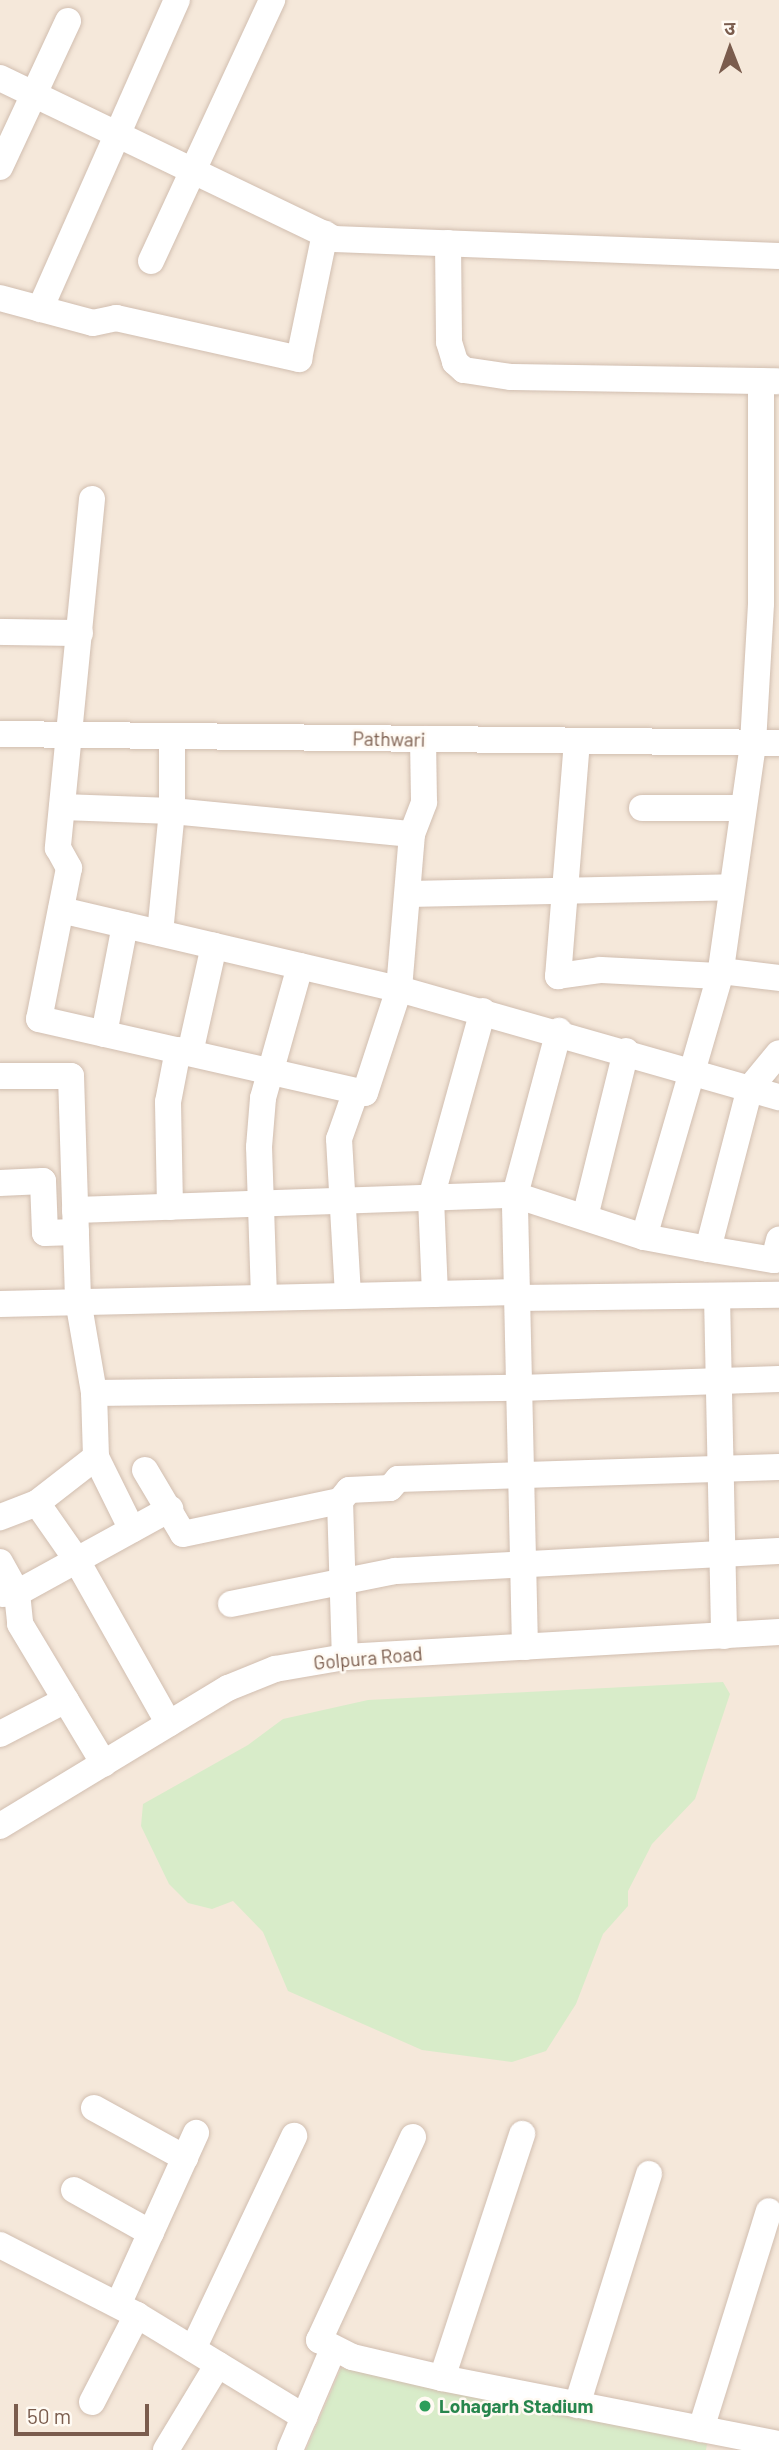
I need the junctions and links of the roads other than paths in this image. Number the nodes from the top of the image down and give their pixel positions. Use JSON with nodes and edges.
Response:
{"nodes":[{"id":1,"x":177,"y":0,"type":"edge"},
{"id":2,"x":272,"y":0,"type":"edge"},
{"id":3,"x":68,"y":21,"type":"dead end"},
{"id":4,"x":0,"y":78,"type":"edge"},
{"id":5,"x":33,"y":94,"type":"junction"},
{"id":6,"x":117,"y":134,"type":"junction"},
{"id":7,"x":0,"y":167,"type":"edge"},
{"id":8,"x":192,"y":171,"type":"junction"},
{"id":9,"x":325,"y":234,"type":"junction"},
{"id":10,"x":448,"y":243,"type":"junction"},
{"id":11,"x":779,"y":256,"type":"edge"},
{"id":12,"x":151,"y":261,"type":"dead end"},
{"id":13,"x":0,"y":298,"type":"edge"},
{"id":14,"x":40,"y":309,"type":"junction"},
{"id":15,"x":770,"y":381,"type":"edge"},
{"id":16,"x":92,"y":499,"type":"dead end"},
{"id":17,"x":770,"y":603,"type":"edge"},
{"id":18,"x":0,"y":632,"type":"edge"},
{"id":19,"x":80,"y":633,"type":"junction"},
{"id":20,"x":0,"y":734,"type":"edge"},
{"id":21,"x":70,"y":736,"type":"junction"},
{"id":22,"x":172,"y":736,"type":"junction"},
{"id":23,"x":423,"y":739,"type":"junction"},
{"id":24,"x":577,"y":741,"type":"junction"},
{"id":25,"x":752,"y":743,"type":"junction"},
{"id":26,"x":779,"y":743,"type":"edge"},
{"id":27,"x":62,"y":807,"type":"junction"},
{"id":28,"x":642,"y":808,"type":"dead end"},
{"id":29,"x":743,"y":808,"type":"junction"},
{"id":30,"x":172,"y":811,"type":"junction"},
{"id":31,"x":412,"y":834,"type":"junction"},
{"id":32,"x":732,"y":887,"type":"junction"},
{"id":33,"x":409,"y":894,"type":"junction"},
{"id":34,"x":564,"y":894,"type":"junction"},
{"id":35,"x":61,"y":910,"type":"junction"},
{"id":36,"x":125,"y":925,"type":"junction"},
{"id":37,"x":160,"y":933,"type":"junction"},
{"id":38,"x":214,"y":946,"type":"junction"},
{"id":39,"x":300,"y":966,"type":"junction"},
{"id":40,"x":720,"y":973,"type":"junction"},
{"id":41,"x":779,"y":978,"type":"edge"},
{"id":42,"x":399,"y":989,"type":"junction"},
{"id":43,"x":483,"y":1011,"type":"junction"},
{"id":44,"x":559,"y":1031,"type":"junction"},
{"id":45,"x":104,"y":1034,"type":"junction"},
{"id":46,"x":626,"y":1051,"type":"junction"},
{"id":47,"x":184,"y":1052,"type":"junction"},
{"id":48,"x":779,"y":1053,"type":"edge"},
{"id":49,"x":690,"y":1070,"type":"junction"},
{"id":50,"x":273,"y":1072,"type":"junction"},
{"id":51,"x":0,"y":1076,"type":"edge"},
{"id":52,"x":750,"y":1088,"type":"junction"},
{"id":53,"x":355,"y":1091,"type":"junction"},
{"id":54,"x":779,"y":1097,"type":"edge"},
{"id":55,"x":0,"y":1183,"type":"edge"},
{"id":56,"x":515,"y":1195,"type":"junction"},
{"id":57,"x":431,"y":1198,"type":"junction"},
{"id":58,"x":346,"y":1202,"type":"junction"},
{"id":59,"x":261,"y":1203,"type":"junction"},
{"id":60,"x":170,"y":1207,"type":"junction"},
{"id":61,"x":585,"y":1217,"type":"junction"},
{"id":62,"x":75,"y":1221,"type":"junction"},
{"id":63,"x":644,"y":1237,"type":"junction"},
{"id":64,"x":779,"y":1240,"type":"edge"},
{"id":65,"x":708,"y":1249,"type":"junction"},
{"id":66,"x":435,"y":1294,"type":"junction"},
{"id":67,"x":348,"y":1295,"type":"junction"},
{"id":68,"x":518,"y":1295,"type":"junction"},
{"id":69,"x":779,"y":1295,"type":"edge"},
{"id":70,"x":718,"y":1296,"type":"junction"},
{"id":71,"x":264,"y":1297,"type":"junction"},
{"id":72,"x":78,"y":1300,"type":"junction"},
{"id":73,"x":0,"y":1304,"type":"edge"},
{"id":74,"x":779,"y":1379,"type":"edge"},
{"id":75,"x":719,"y":1381,"type":"junction"},
{"id":76,"x":520,"y":1388,"type":"junction"},
{"id":77,"x":94,"y":1393,"type":"junction"},
{"id":78,"x":96,"y":1457,"type":"junction"},
{"id":79,"x":779,"y":1467,"type":"edge"},
{"id":80,"x":721,"y":1468,"type":"junction"},
{"id":81,"x":145,"y":1470,"type":"dead end"},
{"id":82,"x":521,"y":1475,"type":"junction"},
{"id":83,"x":340,"y":1501,"type":"junction"},
{"id":84,"x":37,"y":1503,"type":"junction"},
{"id":85,"x":170,"y":1509,"type":"junction"},
{"id":86,"x":0,"y":1517,"type":"edge"},
{"id":87,"x":132,"y":1530,"type":"junction"},
{"id":88,"x":779,"y":1551,"type":"edge"},
{"id":89,"x":723,"y":1554,"type":"junction"},
{"id":90,"x":76,"y":1559,"type":"junction"},
{"id":91,"x":0,"y":1562,"type":"edge"},
{"id":92,"x":523,"y":1566,"type":"junction"},
{"id":93,"x":343,"y":1584,"type":"junction"},
{"id":94,"x":8,"y":1593,"type":"edge"},
{"id":95,"x":231,"y":1604,"type":"dead end"},
{"id":96,"x":10,"y":1629,"type":"edge"},
{"id":97,"x":779,"y":1632,"type":"edge"},
{"id":98,"x":724,"y":1636,"type":"junction"},
{"id":99,"x":525,"y":1647,"type":"junction"},
{"id":100,"x":345,"y":1657,"type":"junction"},
{"id":101,"x":66,"y":1700,"type":"junction"},
{"id":102,"x":169,"y":1724,"type":"junction"},
{"id":103,"x":0,"y":1734,"type":"edge"},
{"id":104,"x":104,"y":1764,"type":"junction"},
{"id":105,"x":0,"y":1826,"type":"edge"},
{"id":106,"x":94,"y":2108,"type":"dead end"},
{"id":107,"x":196,"y":2133,"type":"dead end"},
{"id":108,"x":522,"y":2134,"type":"dead end"},
{"id":109,"x":294,"y":2136,"type":"dead end"},
{"id":110,"x":413,"y":2137,"type":"dead end"},
{"id":111,"x":185,"y":2158,"type":"junction"},
{"id":112,"x":649,"y":2174,"type":"dead end"},
{"id":113,"x":74,"y":2190,"type":"dead end"},
{"id":114,"x":769,"y":2211,"type":"dead end"},
{"id":115,"x":151,"y":2233,"type":"junction"},
{"id":116,"x":0,"y":2245,"type":"edge"},
{"id":117,"x":127,"y":2310,"type":"junction"},
{"id":118,"x":193,"y":2349,"type":"junction"},
{"id":119,"x":333,"y":2349,"type":"junction"},
{"id":120,"x":218,"y":2364,"type":"junction"},
{"id":121,"x":442,"y":2378,"type":"junction"},
{"id":122,"x":92,"y":2402,"type":"dead end"},
{"id":123,"x":577,"y":2405,"type":"junction"},
{"id":124,"x":304,"y":2417,"type":"junction"},
{"id":125,"x":701,"y":2429,"type":"junction"},
{"id":126,"x":779,"y":2444,"type":"edge"},
{"id":127,"x":166,"y":2450,"type":"edge"},
{"id":128,"x":290,"y":2450,"type":"edge"}],
"edges":[{"from":1,"to":6,"type":"street"},
{"from":2,"to":8,"type":"street"},
{"from":3,"to":5,"type":"street"},
{"from":4,"to":5,"type":"street"},
{"from":5,"to":6,"type":"street"},
{"from":5,"to":7,"type":"street"},
{"from":6,"to":8,"type":"street"},
{"from":6,"to":14,"type":"street"},
{"from":8,"to":9,"type":"street"},
{"from":8,"to":12,"type":"street"},
{"from":9,"to":10,"type":"street"},
{"from":9,"to":14,"type":"street"},
{"from":10,"to":11,"type":"street"},
{"from":10,"to":15,"type":"street"},
{"from":13,"to":14,"type":"street"},
{"from":15,"to":17,"type":"street"},
{"from":16,"to":19,"type":"street"},
{"from":17,"to":25,"type":"street"},
{"from":18,"to":19,"type":"street"},
{"from":19,"to":21,"type":"street"},
{"from":20,"to":21,"type":"street","name":"Pathwari"},
{"from":21,"to":22,"type":"street","name":"Pathwari"},
{"from":21,"to":27,"type":"street"},
{"from":22,"to":23,"type":"street","name":"Pathwari"},
{"from":22,"to":30,"type":"street"},
{"from":23,"to":24,"type":"street","name":"Pathwari"},
{"from":23,"to":31,"type":"street"},
{"from":24,"to":25,"type":"street","name":"Pathwari"},
{"from":24,"to":34,"type":"street"},
{"from":25,"to":26,"type":"street","name":"Pathwari"},
{"from":25,"to":29,"type":"street"},
{"from":27,"to":30,"type":"street"},
{"from":27,"to":35,"type":"street"},
{"from":28,"to":29,"type":"street"},
{"from":29,"to":32,"type":"street"},
{"from":30,"to":31,"type":"street"},
{"from":30,"to":37,"type":"street"},
{"from":31,"to":33,"type":"street"},
{"from":32,"to":34,"type":"street"},
{"from":32,"to":40,"type":"street"},
{"from":33,"to":34,"type":"street"},
{"from":33,"to":42,"type":"street"},
{"from":34,"to":40,"type":"street"},
{"from":35,"to":36,"type":"street"},
{"from":35,"to":45,"type":"street"},
{"from":36,"to":37,"type":"street"},
{"from":36,"to":45,"type":"street"},
{"from":37,"to":38,"type":"street"},
{"from":38,"to":39,"type":"street"},
{"from":38,"to":47,"type":"street"},
{"from":39,"to":42,"type":"street"},
{"from":39,"to":50,"type":"street"},
{"from":40,"to":41,"type":"street"},
{"from":40,"to":49,"type":"street"},
{"from":42,"to":43,"type":"street"},
{"from":42,"to":53,"type":"street"},
{"from":43,"to":44,"type":"street"},
{"from":43,"to":57,"type":"street"},
{"from":44,"to":46,"type":"street"},
{"from":44,"to":56,"type":"street"},
{"from":45,"to":47,"type":"street"},
{"from":46,"to":49,"type":"street"},
{"from":46,"to":61,"type":"street"},
{"from":47,"to":50,"type":"street"},
{"from":47,"to":60,"type":"street"},
{"from":48,"to":52,"type":"street"},
{"from":49,"to":52,"type":"street"},
{"from":49,"to":63,"type":"street"},
{"from":50,"to":53,"type":"street"},
{"from":50,"to":59,"type":"street"},
{"from":51,"to":62,"type":"street"},
{"from":52,"to":54,"type":"street"},
{"from":52,"to":65,"type":"street"},
{"from":53,"to":58,"type":"street"},
{"from":55,"to":62,"type":"street"},
{"from":56,"to":57,"type":"street"},
{"from":56,"to":61,"type":"street"},
{"from":56,"to":68,"type":"street"},
{"from":57,"to":58,"type":"street"},
{"from":57,"to":66,"type":"street"},
{"from":58,"to":59,"type":"street"},
{"from":58,"to":67,"type":"street"},
{"from":59,"to":60,"type":"street"},
{"from":59,"to":71,"type":"street"},
{"from":60,"to":62,"type":"street"},
{"from":61,"to":63,"type":"street"},
{"from":62,"to":72,"type":"street"},
{"from":63,"to":65,"type":"street"},
{"from":64,"to":65,"type":"street"},
{"from":66,"to":67,"type":"street"},
{"from":66,"to":68,"type":"street"},
{"from":67,"to":71,"type":"street"},
{"from":68,"to":70,"type":"street"},
{"from":68,"to":76,"type":"street"},
{"from":69,"to":70,"type":"street"},
{"from":70,"to":75,"type":"street"},
{"from":71,"to":72,"type":"street"},
{"from":72,"to":73,"type":"street"},
{"from":72,"to":77,"type":"street"},
{"from":74,"to":75,"type":"street"},
{"from":75,"to":76,"type":"street"},
{"from":75,"to":80,"type":"street"},
{"from":76,"to":77,"type":"street"},
{"from":76,"to":82,"type":"street"},
{"from":77,"to":78,"type":"street"},
{"from":78,"to":84,"type":"street"},
{"from":78,"to":87,"type":"street"},
{"from":79,"to":80,"type":"street"},
{"from":80,"to":82,"type":"street"},
{"from":80,"to":89,"type":"street"},
{"from":81,"to":85,"type":"street"},
{"from":82,"to":83,"type":"street"},
{"from":82,"to":92,"type":"street"},
{"from":83,"to":85,"type":"street"},
{"from":83,"to":93,"type":"street"},
{"from":84,"to":86,"type":"street"},
{"from":84,"to":90,"type":"street"},
{"from":85,"to":87,"type":"street"},
{"from":87,"to":90,"type":"street"},
{"from":88,"to":89,"type":"street"},
{"from":89,"to":92,"type":"street"},
{"from":89,"to":98,"type":"street"},
{"from":90,"to":94,"type":"street"},
{"from":90,"to":102,"type":"street"},
{"from":91,"to":94,"type":"street"},
{"from":92,"to":93,"type":"street"},
{"from":92,"to":99,"type":"street"},
{"from":93,"to":95,"type":"street"},
{"from":93,"to":100,"type":"street"},
{"from":94,"to":96,"type":"street"},
{"from":96,"to":101,"type":"street"},
{"from":97,"to":98,"type":"street","name":"Golpura Road"},
{"from":98,"to":99,"type":"street","name":"Golpura Road"},
{"from":99,"to":100,"type":"street","name":"Golpura Road"},
{"from":100,"to":102,"type":"street","name":"Golpura Road"},
{"from":101,"to":103,"type":"street"},
{"from":101,"to":104,"type":"street"},
{"from":102,"to":104,"type":"street","name":"Golpura Road"},
{"from":104,"to":105,"type":"street","name":"Golpura Road"},
{"from":106,"to":111,"type":"street"},
{"from":107,"to":111,"type":"street"},
{"from":108,"to":121,"type":"street"},
{"from":109,"to":118,"type":"street"},
{"from":110,"to":119,"type":"street"},
{"from":111,"to":115,"type":"street"},
{"from":112,"to":123,"type":"street"},
{"from":113,"to":115,"type":"street"},
{"from":114,"to":125,"type":"street"},
{"from":115,"to":117,"type":"street"},
{"from":116,"to":117,"type":"street"},
{"from":117,"to":118,"type":"street"},
{"from":117,"to":122,"type":"street"},
{"from":118,"to":120,"type":"street"},
{"from":119,"to":121,"type":"street"},
{"from":119,"to":124,"type":"street"},
{"from":120,"to":124,"type":"street"},
{"from":120,"to":127,"type":"street"},
{"from":121,"to":123,"type":"street"},
{"from":123,"to":125,"type":"street"},
{"from":124,"to":128,"type":"street"},
{"from":125,"to":126,"type":"street"}]}
